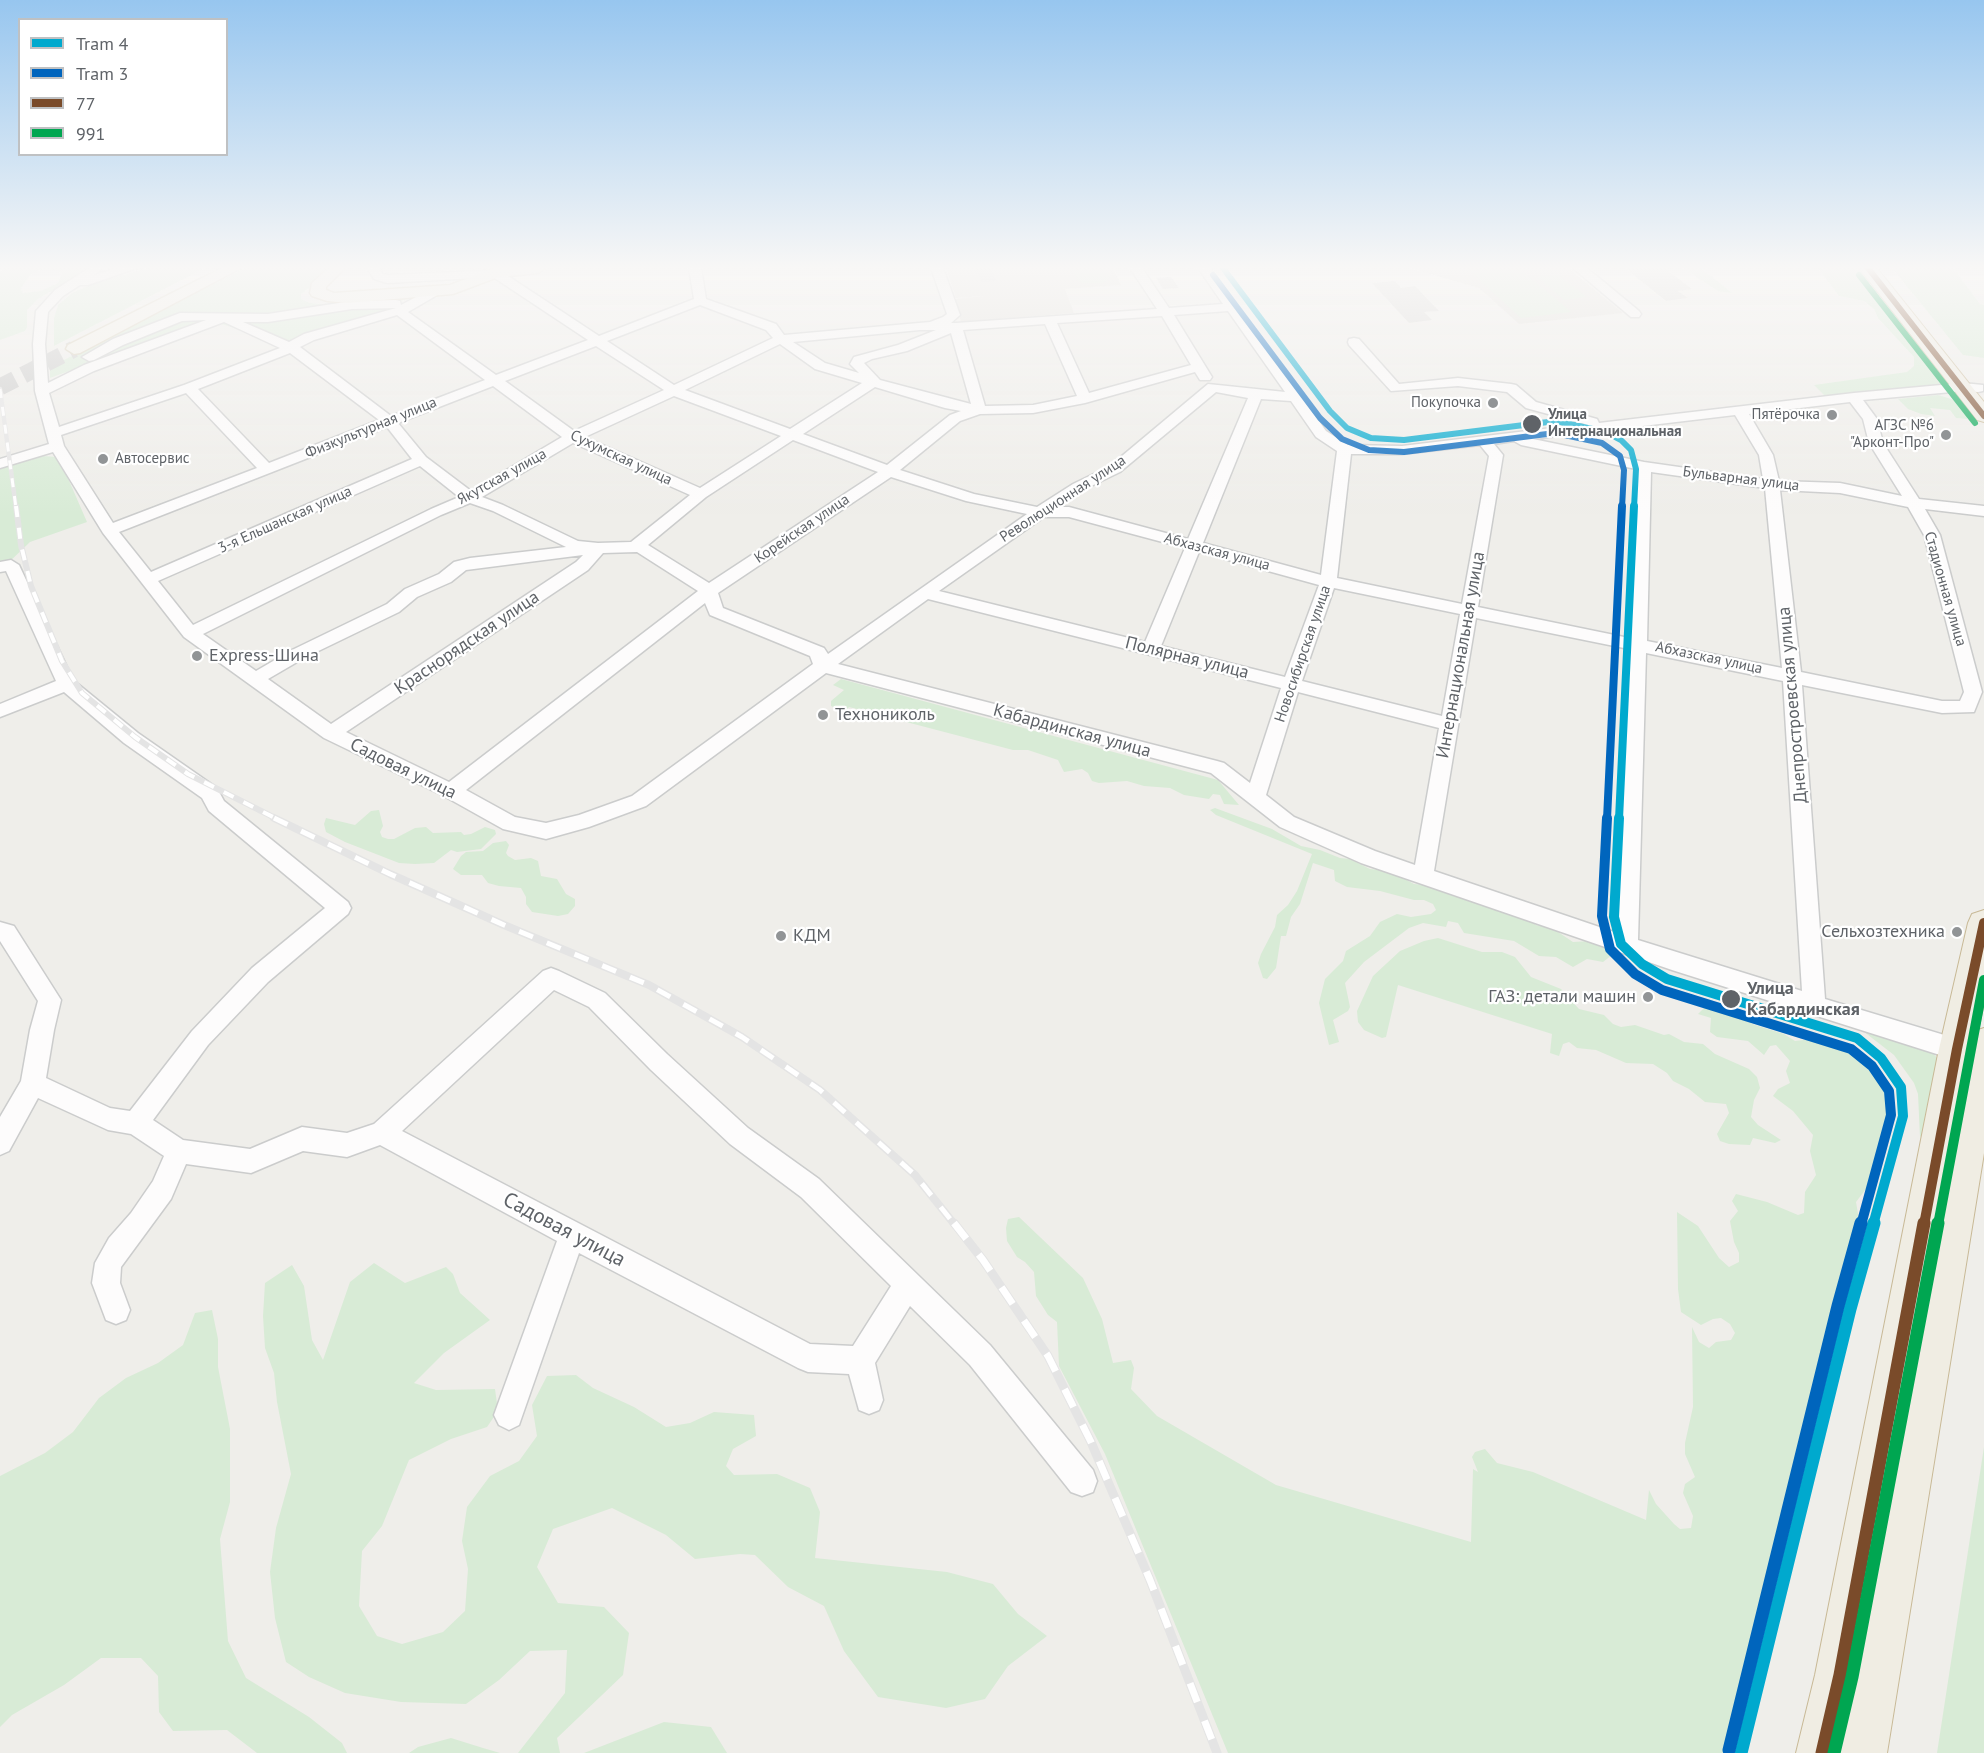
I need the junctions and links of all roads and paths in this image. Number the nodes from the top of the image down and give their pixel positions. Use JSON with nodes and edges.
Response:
{"nodes":[{"id":1,"x":39,"y":350,"type":"edge"},
{"id":2,"x":138,"y":350,"type":"edge"},
{"id":3,"x":285,"y":350,"type":"edge"},
{"id":4,"x":293,"y":350,"type":"edge"},
{"id":5,"x":452,"y":350,"type":"edge"},
{"id":6,"x":570,"y":350,"type":"edge"},
{"id":7,"x":613,"y":350,"type":"edge"},
{"id":8,"x":759,"y":350,"type":"edge"},
{"id":9,"x":797,"y":350,"type":"edge"},
{"id":10,"x":896,"y":350,"type":"edge"},
{"id":11,"x":962,"y":350,"type":"edge"},
{"id":12,"x":1063,"y":350,"type":"edge"},
{"id":13,"x":1187,"y":350,"type":"edge"},
{"id":14,"x":1261,"y":350,"type":"edge"},
{"id":15,"x":1361,"y":350,"type":"edge"},
{"id":16,"x":1939,"y":350,"type":"edge"},
{"id":17,"x":1943,"y":350,"type":"edge"},
{"id":18,"x":1197,"y":367,"type":"junction"},
{"id":19,"x":494,"y":380,"type":"junction"},
{"id":20,"x":874,"y":381,"type":"junction"},
{"id":21,"x":42,"y":385,"type":"junction"},
{"id":22,"x":1212,"y":387,"type":"junction"},
{"id":23,"x":189,"y":388,"type":"junction"},
{"id":24,"x":674,"y":391,"type":"junction"},
{"id":25,"x":1975,"y":391,"type":"edge"},
{"id":26,"x":1256,"y":395,"type":"junction"},
{"id":27,"x":1294,"y":397,"type":"junction"},
{"id":28,"x":1854,"y":397,"type":"junction"},
{"id":29,"x":1085,"y":399,"type":"junction"},
{"id":30,"x":979,"y":410,"type":"junction"},
{"id":31,"x":1740,"y":411,"type":"junction"},
{"id":32,"x":1984,"y":416,"type":"edge"},
{"id":33,"x":388,"y":420,"type":"junction"},
{"id":34,"x":1604,"y":426,"type":"junction"},
{"id":35,"x":793,"y":435,"type":"junction"},
{"id":36,"x":572,"y":437,"type":"junction"},
{"id":37,"x":1500,"y":437,"type":"junction"},
{"id":38,"x":1482,"y":439,"type":"junction"},
{"id":39,"x":56,"y":440,"type":"junction"},
{"id":40,"x":1344,"y":449,"type":"junction"},
{"id":41,"x":421,"y":459,"type":"junction"},
{"id":42,"x":0,"y":464,"type":"edge"},
{"id":43,"x":1644,"y":466,"type":"junction"},
{"id":44,"x":267,"y":470,"type":"junction"},
{"id":45,"x":891,"y":470,"type":"junction"},
{"id":46,"x":1772,"y":485,"type":"junction"},
{"id":47,"x":701,"y":494,"type":"junction"},
{"id":48,"x":470,"y":498,"type":"junction"},
{"id":49,"x":1912,"y":503,"type":"junction"},
{"id":50,"x":1984,"y":511,"type":"edge"},
{"id":51,"x":1040,"y":512,"type":"junction"},
{"id":52,"x":109,"y":530,"type":"junction"},
{"id":53,"x":1194,"y":546,"type":"junction"},
{"id":54,"x":635,"y":547,"type":"junction"},
{"id":55,"x":598,"y":548,"type":"junction"},
{"id":56,"x":0,"y":567,"type":"edge"},
{"id":57,"x":148,"y":579,"type":"junction"},
{"id":58,"x":1329,"y":580,"type":"junction"},
{"id":59,"x":709,"y":591,"type":"junction"},
{"id":60,"x":925,"y":593,"type":"junction"},
{"id":61,"x":1469,"y":611,"type":"junction"},
{"id":62,"x":190,"y":633,"type":"junction"},
{"id":63,"x":1636,"y":643,"type":"junction"},
{"id":64,"x":1151,"y":650,"type":"junction"},
{"id":65,"x":823,"y":666,"type":"junction"},
{"id":66,"x":1792,"y":676,"type":"junction"},
{"id":67,"x":255,"y":679,"type":"junction"},
{"id":68,"x":66,"y":684,"type":"junction"},
{"id":69,"x":1291,"y":685,"type":"junction"},
{"id":70,"x":1973,"y":692,"type":"joint"},
{"id":71,"x":0,"y":711,"type":"edge"},
{"id":72,"x":1449,"y":724,"type":"junction"},
{"id":73,"x":331,"y":733,"type":"junction"},
{"id":74,"x":451,"y":791,"type":"junction"},
{"id":75,"x":1255,"y":798,"type":"junction"},
{"id":76,"x":1423,"y":876,"type":"junction"},
{"id":77,"x":1984,"y":923,"type":"edge"},
{"id":78,"x":2,"y":933,"type":"edge"},
{"id":79,"x":1627,"y":946,"type":"junction"},
{"id":80,"x":1814,"y":1006,"type":"junction"},
{"id":81,"x":1977,"y":1052,"type":"edge"},
{"id":82,"x":33,"y":1084,"type":"junction"},
{"id":83,"x":136,"y":1123,"type":"junction"},
{"id":84,"x":382,"y":1132,"type":"junction"},
{"id":85,"x":0,"y":1143,"type":"edge"},
{"id":86,"x":179,"y":1151,"type":"junction"},
{"id":87,"x":572,"y":1235,"type":"junction"},
{"id":88,"x":907,"y":1286,"type":"junction"},
{"id":89,"x":116,"y":1310,"type":"dead end"},
{"id":90,"x":860,"y":1361,"type":"junction"},
{"id":91,"x":869,"y":1400,"type":"dead end"},
{"id":92,"x":509,"y":1415,"type":"dead end"},
{"id":93,"x":1082,"y":1481,"type":"dead end"},
{"id":94,"x":1856,"y":1686,"type":"junction"},
{"id":95,"x":1822,"y":1753,"type":"edge"},
{"id":96,"x":1861,"y":1753,"type":"edge"}],
"edges":[{"from":1,"to":21,"type":"street","name":"Садовая улица"},
{"from":2,"to":21,"type":"street"},
{"from":3,"to":23,"type":"street"},
{"from":4,"to":33,"type":"street"},
{"from":5,"to":19,"type":"street","name":"Сухумская улица"},
{"from":6,"to":19,"type":"street","name":"Физкультурная улица"},
{"from":7,"to":24,"type":"street","name":"Абхазская улица"},
{"from":8,"to":24,"type":"street","name":"Якутская улица"},
{"from":9,"to":20,"type":"street"},
{"from":10,"to":20,"type":"street"},
{"from":11,"to":30,"type":"street"},
{"from":12,"to":29,"type":"street"},
{"from":13,"to":18,"type":"street"},
{"from":14,"to":27,"type":"street"},
{"from":15,"to":34,"type":"street"},
{"from":16,"to":25,"type":"highway"},
{"from":17,"to":25,"type":"highway"},
{"from":18,"to":22,"type":"street"},
{"from":18,"to":29,"type":"street","name":"Корейская улица"},
{"from":19,"to":33,"type":"street","name":"Физкультурная улица"},
{"from":19,"to":36,"type":"street","name":"Сухумская улица"},
{"from":20,"to":30,"type":"street"},
{"from":20,"to":35,"type":"street"},
{"from":21,"to":39,"type":"street","name":"Садовая улица"},
{"from":22,"to":26,"type":"street"},
{"from":22,"to":51,"type":"street","name":"Революционная улица"},
{"from":23,"to":39,"type":"street"},
{"from":23,"to":44,"type":"street"},
{"from":24,"to":35,"type":"street","name":"Абхазская улица"},
{"from":24,"to":36,"type":"street","name":"Якутская улица"},
{"from":25,"to":28,"type":"street"},
{"from":25,"to":32,"type":"highway"},
{"from":26,"to":27,"type":"street"},
{"from":26,"to":53,"type":"street"},
{"from":27,"to":40,"type":"street"},
{"from":28,"to":31,"type":"street"},
{"from":28,"to":49,"type":"street","name":"Стадионная улица"},
{"from":29,"to":30,"type":"street","name":"Корейская улица"},
{"from":30,"to":45,"type":"street","name":"Корейская улица"},
{"from":31,"to":34,"type":"street"},
{"from":31,"to":46,"type":"street","name":"Днепростроевская улица"},
{"from":33,"to":41,"type":"street"},
{"from":33,"to":44,"type":"street","name":"Физкультурная улица"},
{"from":34,"to":37,"type":"street"},
{"from":35,"to":45,"type":"street","name":"Абхазская улица"},
{"from":35,"to":47,"type":"street"},
{"from":36,"to":47,"type":"street","name":"Сухумская улица"},
{"from":36,"to":48,"type":"street","name":"Якутская улица"},
{"from":37,"to":38,"type":"street"},
{"from":37,"to":43,"type":"street","name":"Бульварная улица"},
{"from":38,"to":40,"type":"street"},
{"from":38,"to":61,"type":"street","name":"Интернациональная улица"},
{"from":39,"to":42,"type":"street"},
{"from":39,"to":52,"type":"street","name":"Садовая улица"},
{"from":40,"to":58,"type":"street","name":"Новосибирская улица"},
{"from":41,"to":48,"type":"street"},
{"from":41,"to":57,"type":"street","name":"3-я Ельшанская улица"},
{"from":43,"to":46,"type":"street","name":"Бульварная улица"},
{"from":43,"to":63,"type":"street"},
{"from":44,"to":52,"type":"street","name":"Физкультурная улица"},
{"from":45,"to":51,"type":"street","name":"Абхазская улица"},
{"from":45,"to":59,"type":"street","name":"Корейская улица"},
{"from":46,"to":49,"type":"street","name":"Бульварная улица"},
{"from":46,"to":66,"type":"street","name":"Днепростроевская улица"},
{"from":47,"to":54,"type":"street"},
{"from":48,"to":55,"type":"street"},
{"from":48,"to":62,"type":"street","name":"Якутская улица"},
{"from":49,"to":50,"type":"street","name":"Бульварная улица"},
{"from":49,"to":70,"type":"street","name":"Стадионная улица"},
{"from":51,"to":53,"type":"street","name":"Абхазская улица"},
{"from":51,"to":60,"type":"street","name":"Революционная улица"},
{"from":52,"to":57,"type":"street","name":"Садовая улица"},
{"from":53,"to":58,"type":"street","name":"Абхазская улица"},
{"from":53,"to":64,"type":"street"},
{"from":54,"to":55,"type":"street"},
{"from":54,"to":59,"type":"street"},
{"from":55,"to":67,"type":"street"},
{"from":55,"to":73,"type":"street","name":"Краснорядская улица"},
{"from":56,"to":68,"type":"street"},
{"from":57,"to":62,"type":"street","name":"Садовая улица"},
{"from":58,"to":61,"type":"street","name":"Абхазская улица"},
{"from":58,"to":69,"type":"street","name":"Новосибирская улица"},
{"from":59,"to":65,"type":"street"},
{"from":59,"to":74,"type":"street","name":"Корейская улица"},
{"from":60,"to":64,"type":"street","name":"Полярная улица"},
{"from":60,"to":65,"type":"street","name":"Революционная улица"},
{"from":61,"to":63,"type":"street","name":"Абхазская улица"},
{"from":61,"to":72,"type":"street","name":"Интернациональная улица"},
{"from":62,"to":67,"type":"street","name":"Садовая улица"},
{"from":63,"to":66,"type":"street","name":"Абхазская улица"},
{"from":63,"to":79,"type":"street"},
{"from":64,"to":69,"type":"street","name":"Полярная улица"},
{"from":65,"to":74,"type":"street","name":"Садовая улица"},
{"from":65,"to":75,"type":"street","name":"Кабардинская улица"},
{"from":66,"to":70,"type":"street","name":"Абхазская улица"},
{"from":66,"to":80,"type":"street","name":"Днепростроевская улица"},
{"from":67,"to":73,"type":"street","name":"Садовая улица"},
{"from":68,"to":71,"type":"street"},
{"from":68,"to":83,"type":"street"},
{"from":69,"to":72,"type":"street","name":"Полярная улица"},
{"from":69,"to":75,"type":"street","name":"Новосибирская улица"},
{"from":72,"to":76,"type":"street","name":"Интернациональная улица"},
{"from":73,"to":74,"type":"street","name":"Садовая улица"},
{"from":75,"to":76,"type":"street","name":"Кабардинская улица"},
{"from":76,"to":79,"type":"street","name":"Кабардинская улица"},
{"from":77,"to":81,"type":"highway"},
{"from":78,"to":82,"type":"street"},
{"from":79,"to":80,"type":"street","name":"Кабардинская улица"},
{"from":80,"to":81,"type":"street","name":"Кабардинская улица"},
{"from":81,"to":94,"type":"highway"},
{"from":82,"to":83,"type":"street"},
{"from":82,"to":85,"type":"street"},
{"from":83,"to":86,"type":"street"},
{"from":84,"to":86,"type":"street"},
{"from":84,"to":87,"type":"street","name":"Садовая улица"},
{"from":84,"to":88,"type":"street"},
{"from":86,"to":89,"type":"street"},
{"from":87,"to":90,"type":"street","name":"Садовая улица"},
{"from":87,"to":92,"type":"street"},
{"from":88,"to":90,"type":"street"},
{"from":88,"to":93,"type":"street"},
{"from":90,"to":91,"type":"street"},
{"from":94,"to":95,"type":"highway"},
{"from":94,"to":96,"type":"highway"}]}
